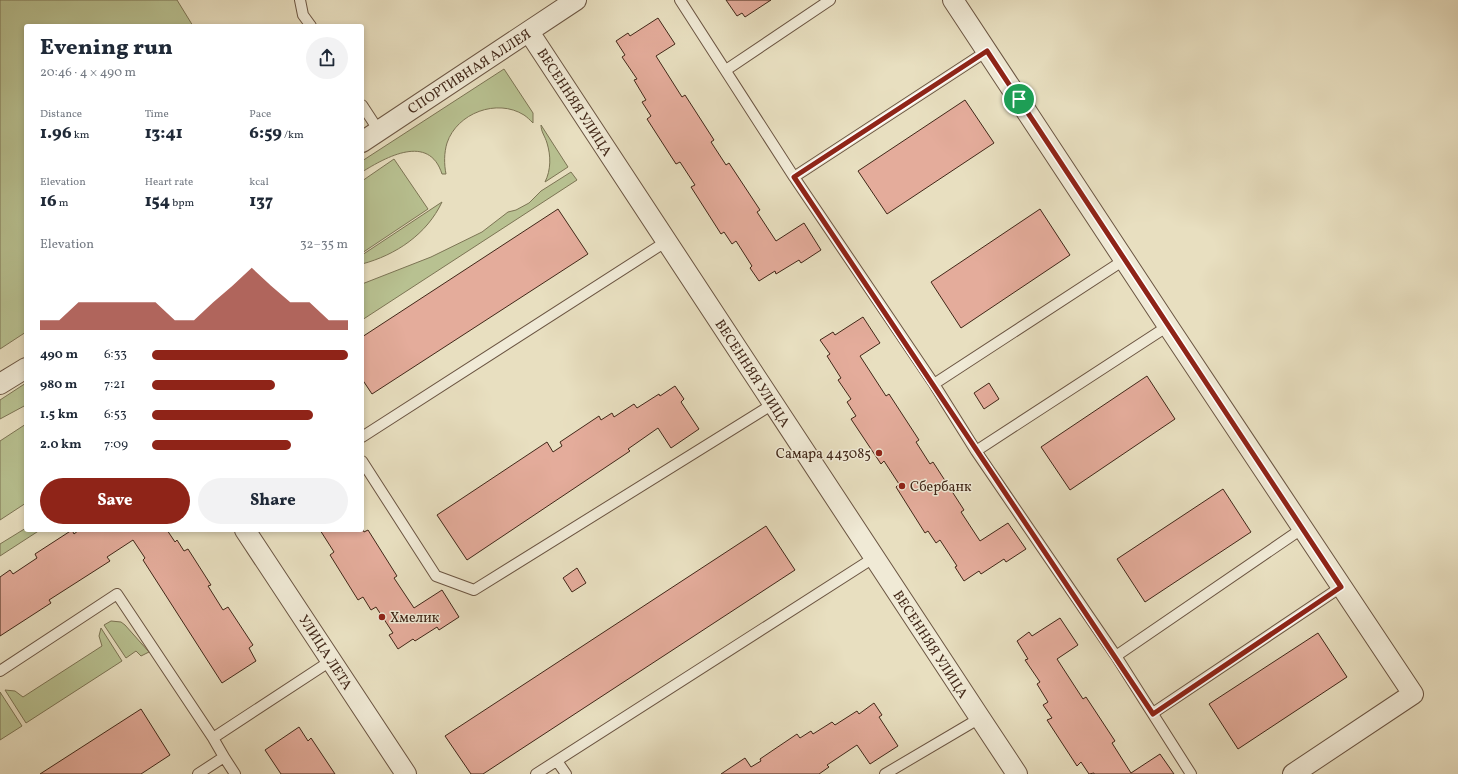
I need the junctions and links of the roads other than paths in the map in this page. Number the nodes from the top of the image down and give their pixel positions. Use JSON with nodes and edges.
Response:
{"nodes":[{"id":1,"x":300,"y":0,"type":"edge"},
{"id":2,"x":576,"y":0,"type":"edge"},
{"id":3,"x":680,"y":0,"type":"edge"},
{"id":4,"x":830,"y":0,"type":"edge"},
{"id":5,"x":953,"y":0,"type":"edge"},
{"id":6,"x":310,"y":24,"type":"edge"},
{"id":7,"x":529,"y":32,"type":"junction"},
{"id":8,"x":987,"y":51,"type":"junction"},
{"id":9,"x":726,"y":70,"type":"junction"},
{"id":10,"x":364,"y":108,"type":"edge"},
{"id":11,"x":379,"y":131,"type":"junction"},
{"id":12,"x":364,"y":141,"type":"edge"},
{"id":13,"x":794,"y":177,"type":"junction"},
{"id":14,"x":667,"y":241,"type":"junction"},
{"id":15,"x":1124,"y":260,"type":"junction"},
{"id":16,"x":1168,"y":326,"type":"junction"},
{"id":17,"x":24,"y":369,"type":"edge"},
{"id":18,"x":0,"y":384,"type":"edge"},
{"id":19,"x":934,"y":384,"type":"junction"},
{"id":20,"x":773,"y":404,"type":"junction"},
{"id":21,"x":364,"y":436,"type":"edge"},
{"id":22,"x":976,"y":451,"type":"junction"},
{"id":23,"x":364,"y":464,"type":"edge"},
{"id":24,"x":1303,"y":528,"type":"junction"},
{"id":25,"x":246,"y":532,"type":"edge"},
{"id":26,"x":875,"y":556,"type":"junction"},
{"id":27,"x":1341,"y":587,"type":"junction"},
{"id":28,"x":1116,"y":656,"type":"junction"},
{"id":29,"x":332,"y":660,"type":"junction"},
{"id":30,"x":0,"y":671,"type":"edge"},
{"id":31,"x":1153,"y":714,"type":"junction"},
{"id":32,"x":980,"y":718,"type":"junction"},
{"id":33,"x":213,"y":738,"type":"junction"},
{"id":34,"x":224,"y":757,"type":"junction"},
{"id":35,"x":557,"y":761,"type":"junction"},
{"id":36,"x":198,"y":774,"type":"edge"},
{"id":37,"x":235,"y":774,"type":"edge"},
{"id":38,"x":406,"y":774,"type":"edge"},
{"id":39,"x":536,"y":774,"type":"edge"},
{"id":40,"x":566,"y":774,"type":"edge"},
{"id":41,"x":885,"y":774,"type":"edge"},
{"id":42,"x":1018,"y":774,"type":"edge"},
{"id":43,"x":1191,"y":774,"type":"edge"},
{"id":44,"x":1293,"y":774,"type":"edge"}],
"edges":[{"from":1,"to":6,"type":"lane"},
{"from":2,"to":7,"type":"street","name":"СПОРТИВНАЯ АЛЛЕЯ"},
{"from":3,"to":9,"type":"lane"},
{"from":4,"to":9,"type":"lane"},
{"from":5,"to":8,"type":"street"},
{"from":7,"to":11,"type":"street","name":"СПОРТИВНАЯ АЛЛЕЯ"},
{"from":7,"to":14,"type":"street","name":"ВЕСЕННЯЯ УЛИЦА"},
{"from":8,"to":13,"type":"lane"},
{"from":8,"to":15,"type":"street"},
{"from":9,"to":13,"type":"lane"},
{"from":10,"to":11,"type":"lane"},
{"from":11,"to":12,"type":"street","name":"СПОРТИВНАЯ АЛЛЕЯ"},
{"from":13,"to":19,"type":"lane"},
{"from":14,"to":20,"type":"street","name":"ВЕСЕННЯЯ УЛИЦА"},
{"from":14,"to":21,"type":"lane"},
{"from":15,"to":16,"type":"street"},
{"from":15,"to":19,"type":"lane"},
{"from":16,"to":22,"type":"lane"},
{"from":16,"to":24,"type":"street"},
{"from":17,"to":18,"type":"street"},
{"from":19,"to":22,"type":"lane"},
{"from":20,"to":23,"type":"lane"},
{"from":20,"to":26,"type":"street","name":"ВЕСЕННЯЯ УЛИЦА"},
{"from":22,"to":28,"type":"lane"},
{"from":24,"to":27,"type":"street"},
{"from":24,"to":28,"type":"lane"},
{"from":25,"to":29,"type":"street","name":"УЛИЦА ЛЕТА"},
{"from":26,"to":32,"type":"street","name":"ВЕСЕННЯЯ УЛИЦА"},
{"from":26,"to":35,"type":"lane"},
{"from":27,"to":31,"type":"lane"},
{"from":27,"to":44,"type":"street"},
{"from":28,"to":31,"type":"lane"},
{"from":29,"to":33,"type":"lane"},
{"from":29,"to":38,"type":"street","name":"УЛИЦА ЛЕТА"},
{"from":30,"to":33,"type":"lane"},
{"from":31,"to":43,"type":"lane"},
{"from":32,"to":41,"type":"lane"},
{"from":32,"to":42,"type":"street","name":"ВЕСЕННЯЯ УЛИЦА"},
{"from":33,"to":34,"type":"lane"},
{"from":34,"to":36,"type":"lane"},
{"from":34,"to":37,"type":"lane"},
{"from":35,"to":39,"type":"lane"},
{"from":35,"to":40,"type":"lane"}]}
